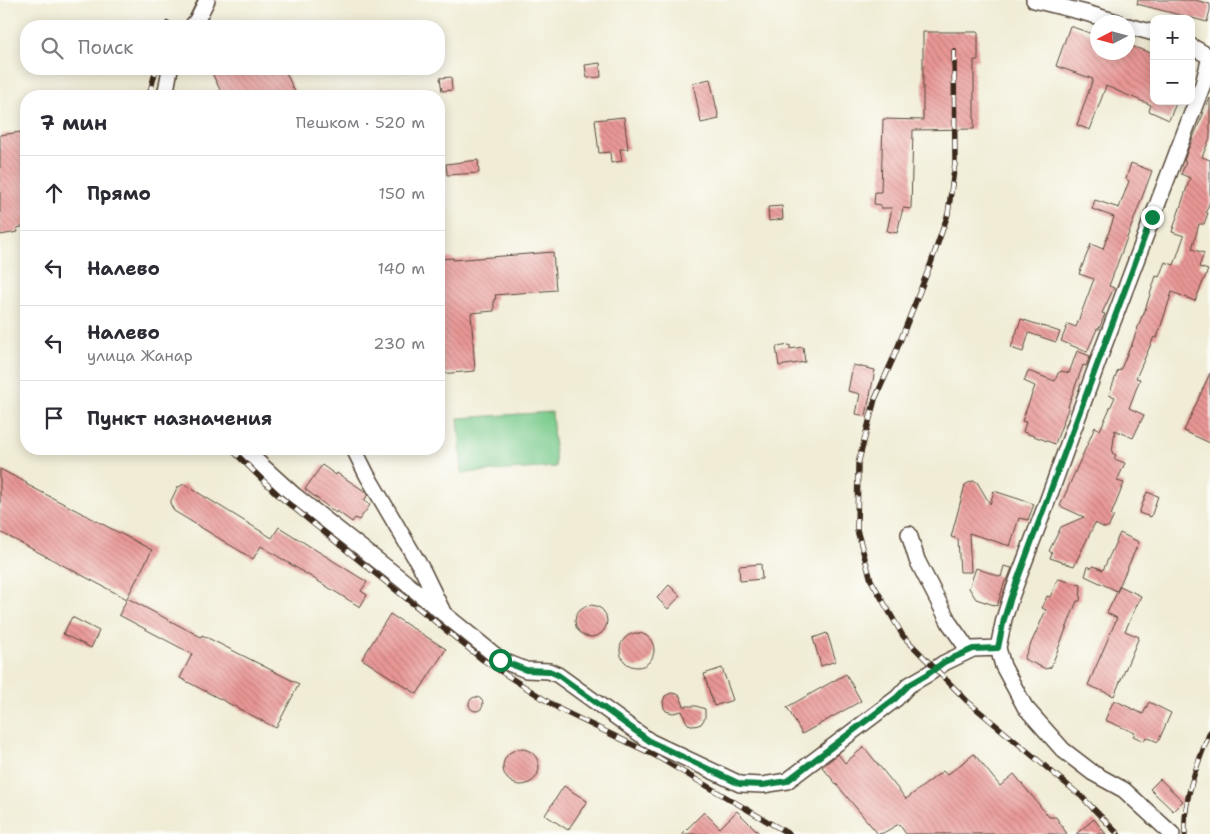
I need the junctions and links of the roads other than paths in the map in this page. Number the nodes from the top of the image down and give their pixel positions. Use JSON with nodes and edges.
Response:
{"nodes":[{"id":1,"x":207,"y":0,"type":"edge"},
{"id":2,"x":1034,"y":0,"type":"edge"},
{"id":3,"x":1088,"y":6,"type":"edge"},
{"id":4,"x":1104,"y":15,"type":"edge"},
{"id":5,"x":197,"y":20,"type":"edge"},
{"id":6,"x":1135,"y":28,"type":"edge"},
{"id":7,"x":1150,"y":33,"type":"edge"},
{"id":8,"x":1195,"y":48,"type":"edge"},
{"id":9,"x":1210,"y":57,"type":"edge"},
{"id":10,"x":169,"y":75,"type":"edge"},
{"id":11,"x":166,"y":90,"type":"edge"},
{"id":12,"x":250,"y":455,"type":"edge"},
{"id":13,"x":357,"y":455,"type":"edge"},
{"id":14,"x":909,"y":534,"type":"dead end"},
{"id":15,"x":444,"y":614,"type":"junction"},
{"id":16,"x":998,"y":648,"type":"junction"},
{"id":17,"x":969,"y":651,"type":"junction"},
{"id":18,"x":1172,"y":834,"type":"edge"}],
"edges":[{"from":1,"to":5,"type":"street"},
{"from":2,"to":3,"type":"street"},
{"from":3,"to":4,"type":"street"},
{"from":6,"to":7,"type":"street"},
{"from":8,"to":9,"type":"street"},
{"from":9,"to":16,"type":"street"},
{"from":10,"to":11,"type":"street"},
{"from":12,"to":15,"type":"street"},
{"from":13,"to":15,"type":"street"},
{"from":14,"to":17,"type":"street"},
{"from":15,"to":17,"type":"street"},
{"from":16,"to":17,"type":"street"},
{"from":16,"to":18,"type":"street"}]}
